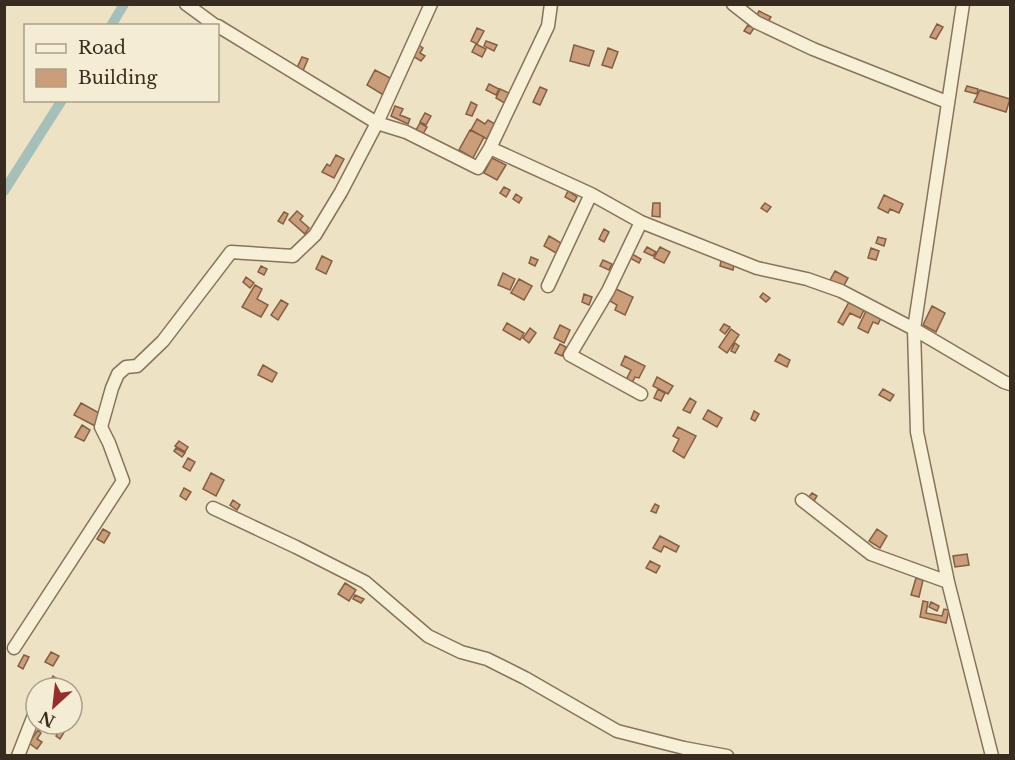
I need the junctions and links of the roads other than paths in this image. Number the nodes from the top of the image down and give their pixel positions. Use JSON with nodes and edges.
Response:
{"nodes":[{"id":1,"x":186,"y":4,"type":"edge"},
{"id":2,"x":431,"y":4,"type":"edge"},
{"id":3,"x":551,"y":4,"type":"edge"},
{"id":4,"x":733,"y":4,"type":"edge"},
{"id":5,"x":963,"y":4,"type":"edge"},
{"id":6,"x":214,"y":24,"type":"edge"},
{"id":7,"x":219,"y":27,"type":"edge"},
{"id":8,"x":948,"y":102,"type":"junction"},
{"id":9,"x":377,"y":123,"type":"junction"},
{"id":10,"x":490,"y":148,"type":"junction"},
{"id":11,"x":591,"y":194,"type":"junction"},
{"id":12,"x":641,"y":222,"type":"junction"},
{"id":13,"x":548,"y":286,"type":"dead end"},
{"id":14,"x":914,"y":328,"type":"junction"},
{"id":15,"x":1011,"y":384,"type":"edge"},
{"id":16,"x":641,"y":394,"type":"dead end"},
{"id":17,"x":802,"y":500,"type":"dead end"},
{"id":18,"x":213,"y":508,"type":"dead end"},
{"id":19,"x":948,"y":582,"type":"junction"},
{"id":20,"x":14,"y":648,"type":"dead end"},
{"id":21,"x":26,"y":736,"type":"edge"},
{"id":22,"x":18,"y":756,"type":"edge"},
{"id":23,"x":727,"y":756,"type":"edge"},
{"id":24,"x":992,"y":756,"type":"edge"}],
"edges":[{"from":1,"to":6,"type":"street"},
{"from":2,"to":9,"type":"street"},
{"from":3,"to":10,"type":"street"},
{"from":4,"to":8,"type":"street"},
{"from":5,"to":8,"type":"street"},
{"from":7,"to":9,"type":"street"},
{"from":8,"to":14,"type":"street"},
{"from":9,"to":10,"type":"street"},
{"from":9,"to":20,"type":"street"},
{"from":10,"to":11,"type":"street"},
{"from":11,"to":12,"type":"street"},
{"from":11,"to":13,"type":"street"},
{"from":12,"to":14,"type":"street"},
{"from":12,"to":16,"type":"street"},
{"from":14,"to":15,"type":"street"},
{"from":14,"to":19,"type":"street"},
{"from":17,"to":19,"type":"street"},
{"from":18,"to":23,"type":"street"},
{"from":19,"to":24,"type":"street"},
{"from":21,"to":22,"type":"street"}]}
